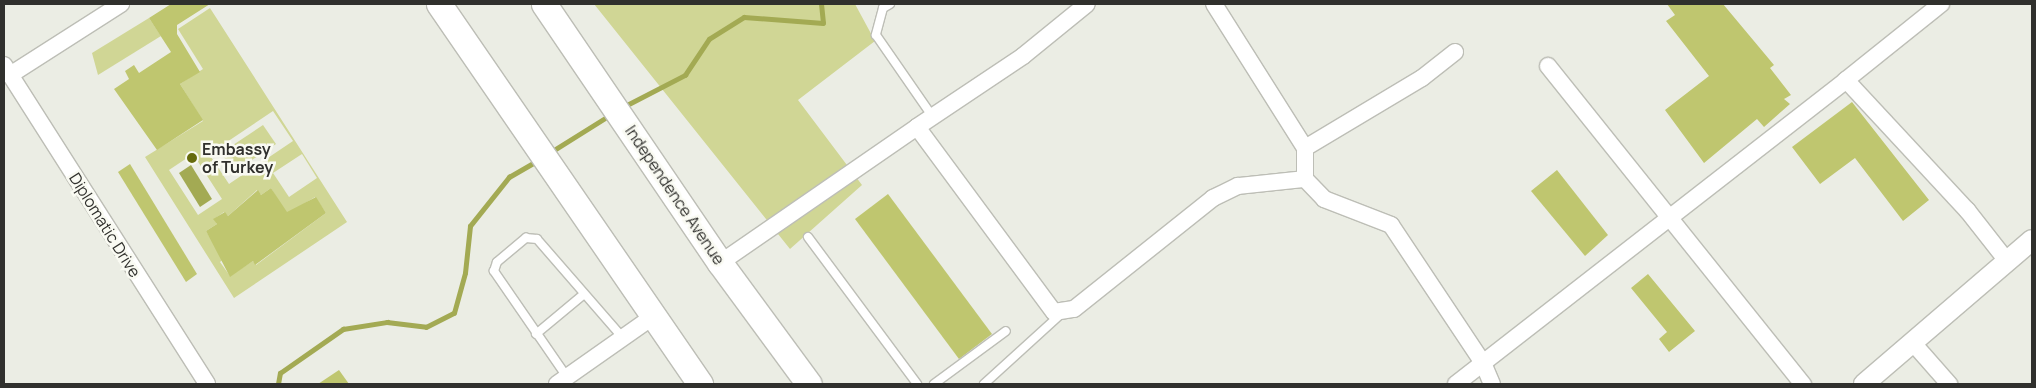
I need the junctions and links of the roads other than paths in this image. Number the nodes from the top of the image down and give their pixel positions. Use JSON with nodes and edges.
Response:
{"nodes":[{"id":1,"x":121,"y":4,"type":"edge"},
{"id":2,"x":440,"y":4,"type":"edge"},
{"id":3,"x":544,"y":4,"type":"edge"},
{"id":4,"x":890,"y":4,"type":"edge"},
{"id":5,"x":1087,"y":4,"type":"edge"},
{"id":6,"x":1214,"y":4,"type":"edge"},
{"id":7,"x":1940,"y":4,"type":"edge"},
{"id":8,"x":1454,"y":52,"type":"dead end"},
{"id":9,"x":1548,"y":66,"type":"dead end"},
{"id":10,"x":7,"y":70,"type":"edge"},
{"id":11,"x":1846,"y":80,"type":"junction"},
{"id":12,"x":932,"y":116,"type":"junction"},
{"id":13,"x":917,"y":127,"type":"junction"},
{"id":14,"x":1305,"y":148,"type":"junction"},
{"id":15,"x":1305,"y":179,"type":"junction"},
{"id":16,"x":1671,"y":216,"type":"junction"},
{"id":17,"x":808,"y":237,"type":"dead end"},
{"id":18,"x":2032,"y":240,"type":"edge"},
{"id":19,"x":2007,"y":261,"type":"junction"},
{"id":20,"x":720,"y":264,"type":"junction"},
{"id":21,"x":584,"y":294,"type":"junction"},
{"id":22,"x":1063,"y":313,"type":"junction"},
{"id":23,"x":651,"y":318,"type":"junction"},
{"id":24,"x":1006,"y":331,"type":"dead end"},
{"id":25,"x":536,"y":334,"type":"junction"},
{"id":26,"x":623,"y":338,"type":"junction"},
{"id":27,"x":1914,"y":343,"type":"junction"},
{"id":28,"x":1483,"y":363,"type":"junction"},
{"id":29,"x":562,"y":381,"type":"edge"},
{"id":30,"x":207,"y":384,"type":"edge"},
{"id":31,"x":700,"y":384,"type":"edge"},
{"id":32,"x":809,"y":384,"type":"edge"},
{"id":33,"x":917,"y":384,"type":"edge"},
{"id":34,"x":934,"y":384,"type":"edge"},
{"id":35,"x":984,"y":384,"type":"edge"},
{"id":36,"x":1456,"y":384,"type":"edge"},
{"id":37,"x":1492,"y":384,"type":"edge"},
{"id":38,"x":1803,"y":384,"type":"edge"},
{"id":39,"x":1864,"y":384,"type":"edge"},
{"id":40,"x":1949,"y":384,"type":"edge"}],
"edges":[{"from":1,"to":10,"type":"street"},
{"from":2,"to":23,"type":"main road"},
{"from":3,"to":20,"type":"main road","name":"Independence Avenue"},
{"from":4,"to":12,"type":"lane"},
{"from":5,"to":12,"type":"street"},
{"from":6,"to":14,"type":"street"},
{"from":7,"to":11,"type":"street"},
{"from":8,"to":14,"type":"street"},
{"from":9,"to":16,"type":"street"},
{"from":10,"to":30,"type":"street","name":"Diplomatic Drive"},
{"from":11,"to":16,"type":"street"},
{"from":11,"to":19,"type":"street"},
{"from":12,"to":13,"type":"street"},
{"from":13,"to":20,"type":"street"},
{"from":13,"to":22,"type":"street"},
{"from":14,"to":15,"type":"street"},
{"from":15,"to":22,"type":"street"},
{"from":15,"to":28,"type":"street"},
{"from":16,"to":28,"type":"street"},
{"from":16,"to":38,"type":"street"},
{"from":17,"to":33,"type":"lane"},
{"from":18,"to":19,"type":"street"},
{"from":19,"to":27,"type":"street"},
{"from":20,"to":32,"type":"main road","name":"Independence Avenue"},
{"from":21,"to":25,"type":"lane"},
{"from":21,"to":25,"type":"lane"},
{"from":21,"to":26,"type":"lane"},
{"from":22,"to":35,"type":"lane"},
{"from":23,"to":26,"type":"street"},
{"from":23,"to":31,"type":"main road"},
{"from":24,"to":34,"type":"lane"},
{"from":25,"to":29,"type":"lane"},
{"from":26,"to":29,"type":"street"},
{"from":27,"to":39,"type":"street"},
{"from":27,"to":40,"type":"street"},
{"from":28,"to":36,"type":"street"},
{"from":28,"to":37,"type":"street"}]}
